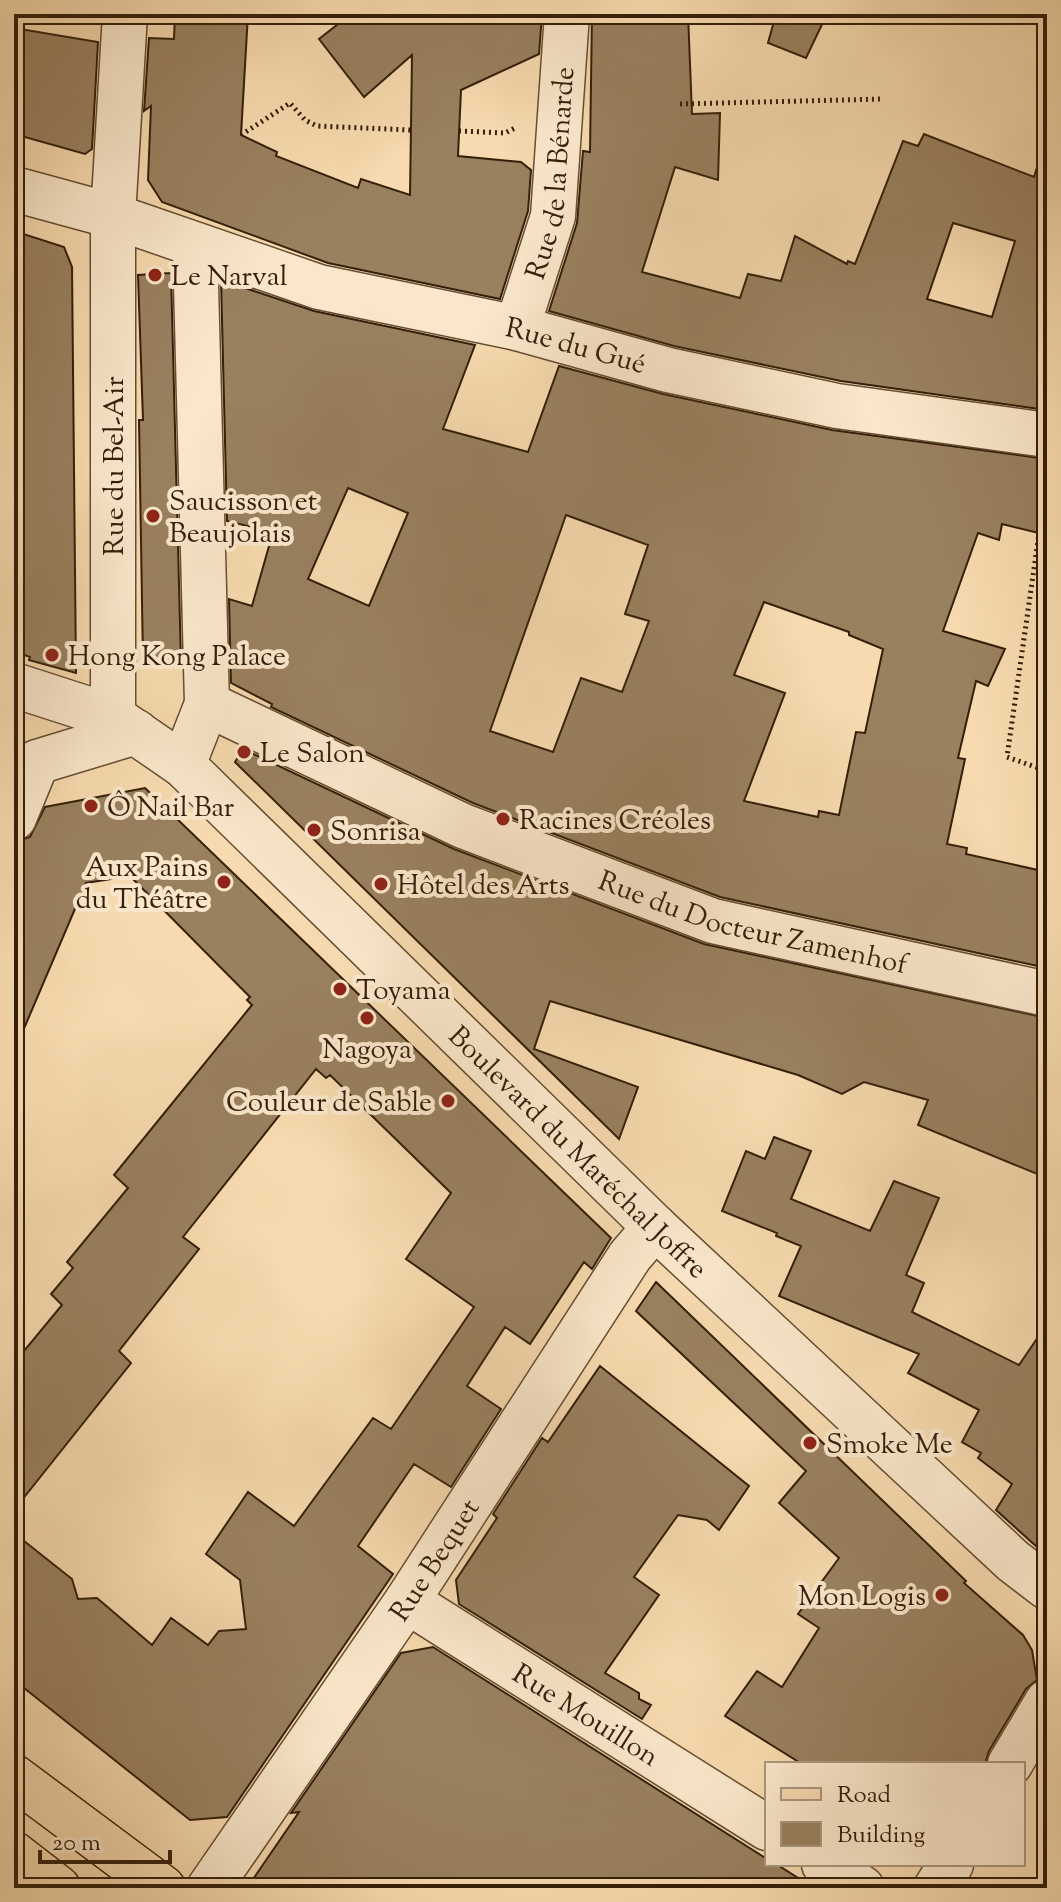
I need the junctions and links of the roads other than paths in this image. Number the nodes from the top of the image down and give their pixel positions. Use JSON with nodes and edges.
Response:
{"nodes":[{"id":1,"x":125,"y":14,"type":"edge"},
{"id":2,"x":567,"y":14,"type":"edge"},
{"id":3,"x":14,"y":189,"type":"edge"},
{"id":4,"x":113,"y":216,"type":"junction"},
{"id":5,"x":195,"y":246,"type":"junction"},
{"id":6,"x":517,"y":328,"type":"junction"},
{"id":7,"x":1047,"y":435,"type":"edge"},
{"id":8,"x":14,"y":685,"type":"edge"},
{"id":9,"x":207,"y":704,"type":"junction"},
{"id":10,"x":124,"y":724,"type":"junction"},
{"id":11,"x":183,"y":765,"type":"junction"},
{"id":12,"x":14,"y":818,"type":"edge"},
{"id":13,"x":1047,"y":994,"type":"edge"},
{"id":14,"x":655,"y":1227,"type":"junction"},
{"id":15,"x":1047,"y":1587,"type":"edge"},
{"id":16,"x":407,"y":1601,"type":"junction"},
{"id":17,"x":1047,"y":1702,"type":"edge"},
{"id":18,"x":1011,"y":1762,"type":"edge"},
{"id":19,"x":14,"y":1777,"type":"edge"},
{"id":20,"x":765,"y":1827,"type":"edge"},
{"id":21,"x":14,"y":1854,"type":"edge"},
{"id":22,"x":827,"y":1866,"type":"edge"},
{"id":23,"x":950,"y":1866,"type":"edge"},
{"id":24,"x":58,"y":1888,"type":"edge"},
{"id":25,"x":163,"y":1888,"type":"edge"},
{"id":26,"x":209,"y":1888,"type":"edge"},
{"id":27,"x":862,"y":1888,"type":"edge"},
{"id":28,"x":936,"y":1888,"type":"edge"}],
"edges":[{"from":1,"to":4,"type":"street","name":"Rue du Bel-Air"},
{"from":2,"to":6,"type":"street","name":"Rue de la Bénarde"},
{"from":3,"to":4,"type":"street","name":"Rue du Gué"},
{"from":4,"to":5,"type":"street","name":"Rue du Gué"},
{"from":4,"to":10,"type":"street","name":"Rue du Bel-Air"},
{"from":5,"to":6,"type":"street","name":"Rue du Gué"},
{"from":5,"to":9,"type":"street"},
{"from":6,"to":7,"type":"street","name":"Rue du Gué"},
{"from":8,"to":10,"type":"street","name":"Boulevard du Maréchal Joffre"},
{"from":9,"to":11,"type":"street"},
{"from":9,"to":13,"type":"street","name":"Rue du Docteur Zamenhof"},
{"from":10,"to":11,"type":"street","name":"Boulevard du Maréchal Joffre"},
{"from":10,"to":12,"type":"street"},
{"from":11,"to":14,"type":"street","name":"Boulevard du Maréchal Joffre"},
{"from":14,"to":15,"type":"street","name":"Boulevard du Maréchal Joffre"},
{"from":14,"to":16,"type":"street","name":"Rue Bequet"},
{"from":16,"to":20,"type":"street","name":"Rue Mouillon"},
{"from":16,"to":26,"type":"street","name":"Rue Bequet"},
{"from":17,"to":18,"type":"street"},
{"from":19,"to":25,"type":"main road"},
{"from":21,"to":24,"type":"main road"},
{"from":22,"to":27,"type":"street"},
{"from":23,"to":28,"type":"street"}]}
